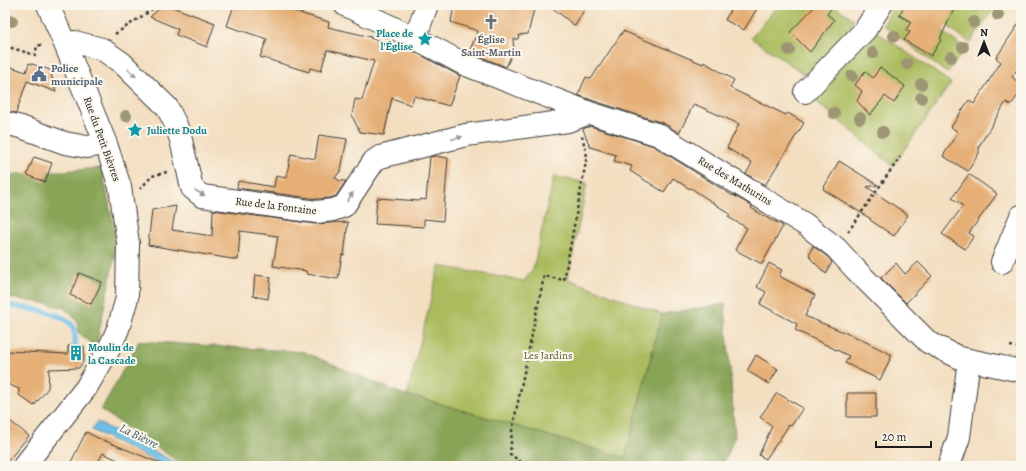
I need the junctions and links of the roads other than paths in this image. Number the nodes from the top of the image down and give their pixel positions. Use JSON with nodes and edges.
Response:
{"nodes":[{"id":1,"x":48,"y":5,"type":"edge"},
{"id":2,"x":346,"y":5,"type":"edge"},
{"id":3,"x":427,"y":5,"type":"edge"},
{"id":4,"x":881,"y":5,"type":"edge"},
{"id":5,"x":415,"y":38,"type":"junction"},
{"id":6,"x":64,"y":41,"type":"junction"},
{"id":7,"x":805,"y":92,"type":"dead end"},
{"id":8,"x":590,"y":113,"type":"junction"},
{"id":9,"x":5,"y":123,"type":"edge"},
{"id":10,"x":106,"y":144,"type":"junction"},
{"id":11,"x":1021,"y":216,"type":"edge"},
{"id":12,"x":1002,"y":262,"type":"dead end"},
{"id":13,"x":969,"y":360,"type":"junction"},
{"id":14,"x":1021,"y":371,"type":"edge"},
{"id":15,"x":24,"y":466,"type":"edge"},
{"id":16,"x":949,"y":466,"type":"edge"}],
"edges":[{"from":1,"to":6,"type":"street","name":"Rue du Petit Bièvres"},
{"from":2,"to":5,"type":"street","name":"Rue des Mathurins"},
{"from":3,"to":5,"type":"street"},
{"from":4,"to":7,"type":"street"},
{"from":5,"to":8,"type":"street","name":"Rue des Mathurins"},
{"from":6,"to":8,"type":"street","name":"Rue de la Fontaine","one_way":true},
{"from":6,"to":10,"type":"street","name":"Rue du Petit Bièvres"},
{"from":8,"to":13,"type":"street","name":"Rue des Mathurins"},
{"from":9,"to":10,"type":"street"},
{"from":10,"to":15,"type":"street","name":"Rue du Petit Bièvres"},
{"from":11,"to":12,"type":"street"},
{"from":13,"to":14,"type":"street","name":"Rue des Mathurins"},
{"from":13,"to":16,"type":"street"}]}
